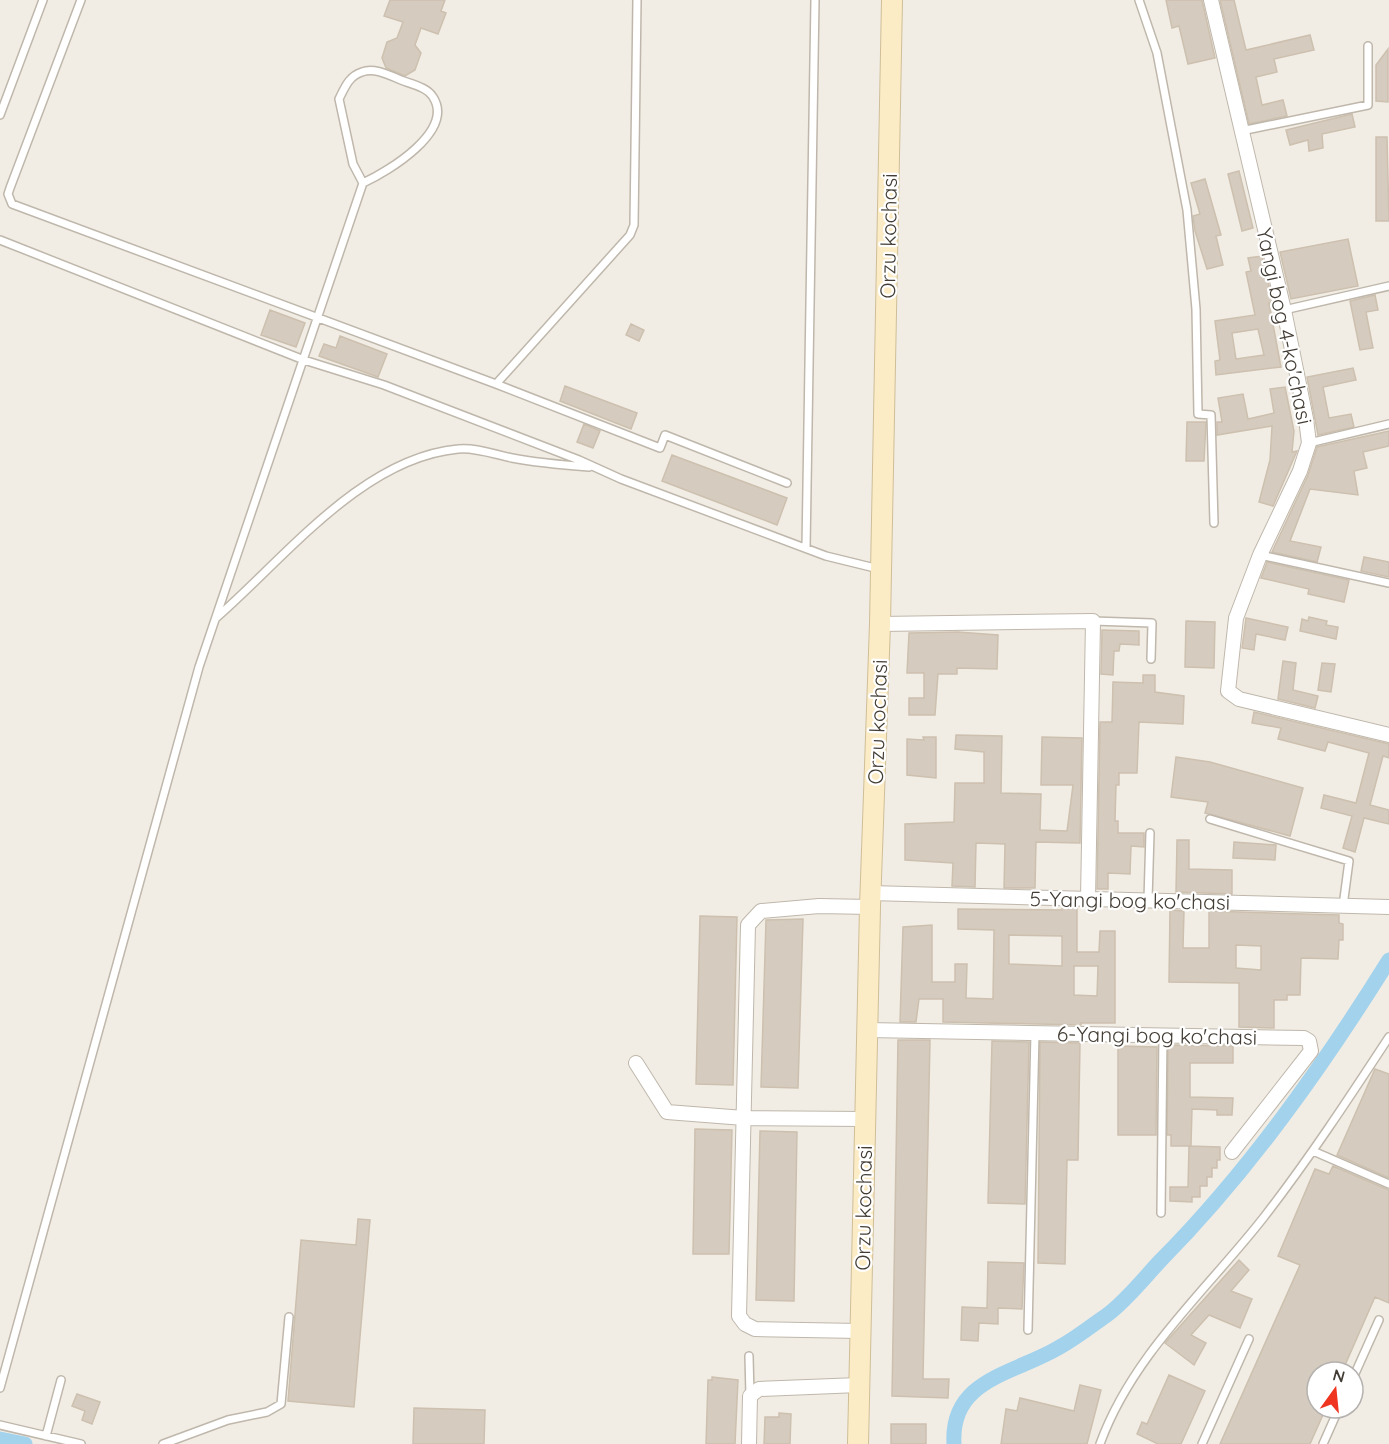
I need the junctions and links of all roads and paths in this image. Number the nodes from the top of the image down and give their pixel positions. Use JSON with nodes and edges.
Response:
{"nodes":[{"id":1,"x":43,"y":0,"type":"edge"},
{"id":2,"x":81,"y":0,"type":"edge"},
{"id":3,"x":637,"y":0,"type":"edge"},
{"id":4,"x":815,"y":0,"type":"edge"},
{"id":5,"x":892,"y":0,"type":"edge"},
{"id":6,"x":1139,"y":0,"type":"edge"},
{"id":7,"x":1211,"y":0,"type":"edge"},
{"id":8,"x":1368,"y":46,"type":"dead end"},
{"id":9,"x":0,"y":115,"type":"edge"},
{"id":10,"x":1241,"y":131,"type":"junction"},
{"id":11,"x":363,"y":183,"type":"junction"},
{"id":12,"x":0,"y":240,"type":"edge"},
{"id":13,"x":1389,"y":286,"type":"edge"},
{"id":14,"x":1284,"y":310,"type":"junction"},
{"id":15,"x":318,"y":317,"type":"junction"},
{"id":16,"x":304,"y":360,"type":"junction"},
{"id":17,"x":496,"y":384,"type":"junction"},
{"id":18,"x":1389,"y":424,"type":"edge"},
{"id":19,"x":1308,"y":443,"type":"junction"},
{"id":20,"x":594,"y":467,"type":"junction"},
{"id":21,"x":787,"y":483,"type":"dead end"},
{"id":22,"x":1214,"y":523,"type":"dead end"},
{"id":23,"x":806,"y":548,"type":"junction"},
{"id":24,"x":1260,"y":555,"type":"junction"},
{"id":25,"x":882,"y":570,"type":"junction"},
{"id":26,"x":1389,"y":583,"type":"edge"},
{"id":27,"x":214,"y":620,"type":"junction"},
{"id":28,"x":1093,"y":621,"type":"junction"},
{"id":29,"x":880,"y":624,"type":"junction"},
{"id":30,"x":1151,"y":659,"type":"dead end"},
{"id":31,"x":1389,"y":735,"type":"edge"},
{"id":32,"x":1210,"y":819,"type":"dead end"},
{"id":33,"x":1150,"y":833,"type":"dead end"},
{"id":34,"x":1088,"y":899,"type":"junction"},
{"id":35,"x":870,"y":900,"type":"junction"},
{"id":36,"x":1148,"y":900,"type":"junction"},
{"id":37,"x":1343,"y":906,"type":"junction"},
{"id":38,"x":1389,"y":907,"type":"edge"},
{"id":39,"x":867,"y":1030,"type":"junction"},
{"id":40,"x":1035,"y":1033,"type":"junction"},
{"id":41,"x":1163,"y":1034,"type":"junction"},
{"id":42,"x":1389,"y":1037,"type":"edge"},
{"id":43,"x":636,"y":1063,"type":"dead end"},
{"id":44,"x":744,"y":1118,"type":"junction"},
{"id":45,"x":865,"y":1119,"type":"junction"},
{"id":46,"x":1313,"y":1151,"type":"junction"},
{"id":47,"x":1232,"y":1152,"type":"dead end"},
{"id":48,"x":1389,"y":1184,"type":"edge"},
{"id":49,"x":1161,"y":1213,"type":"dead end"},
{"id":50,"x":289,"y":1317,"type":"dead end"},
{"id":51,"x":1379,"y":1320,"type":"dead end"},
{"id":52,"x":1029,"y":1330,"type":"dead end"},
{"id":53,"x":860,"y":1331,"type":"junction"},
{"id":54,"x":1250,"y":1339,"type":"dead end"},
{"id":55,"x":749,"y":1356,"type":"dead end"},
{"id":56,"x":1361,"y":1360,"type":"edge"},
{"id":57,"x":61,"y":1380,"type":"dead end"},
{"id":58,"x":859,"y":1385,"type":"junction"},
{"id":59,"x":0,"y":1388,"type":"edge"},
{"id":60,"x":750,"y":1396,"type":"junction"},
{"id":61,"x":1334,"y":1420,"type":"edge"},
{"id":62,"x":0,"y":1425,"type":"edge"},
{"id":63,"x":46,"y":1436,"type":"junction"},
{"id":64,"x":81,"y":1444,"type":"edge"},
{"id":65,"x":163,"y":1444,"type":"edge"},
{"id":66,"x":749,"y":1444,"type":"edge"},
{"id":67,"x":858,"y":1444,"type":"edge"},
{"id":68,"x":1100,"y":1444,"type":"edge"},
{"id":69,"x":1202,"y":1444,"type":"edge"},
{"id":70,"x":1323,"y":1444,"type":"edge"}],
"edges":[{"from":1,"to":9,"type":"lane"},
{"from":2,"to":15,"type":"lane"},
{"from":3,"to":17,"type":"lane"},
{"from":4,"to":23,"type":"lane"},
{"from":5,"to":25,"type":"main road","name":"Orzu kochasi"},
{"from":6,"to":22,"type":"lane"},
{"from":7,"to":10,"type":"street","name":"Yangi bog 4-koʼchasi"},
{"from":8,"to":10,"type":"lane"},
{"from":10,"to":14,"type":"street","name":"Yangi bog 4-koʼchasi"},
{"from":11,"to":11,"type":"lane"},
{"from":11,"to":15,"type":"lane"},
{"from":12,"to":16,"type":"lane"},
{"from":13,"to":14,"type":"lane"},
{"from":14,"to":19,"type":"street","name":"Yangi bog 4-koʼchasi"},
{"from":15,"to":16,"type":"lane"},
{"from":15,"to":17,"type":"lane"},
{"from":16,"to":20,"type":"lane"},
{"from":16,"to":27,"type":"lane"},
{"from":17,"to":21,"type":"lane"},
{"from":18,"to":19,"type":"lane"},
{"from":19,"to":24,"type":"street","name":"Yangi bog 4-koʼchasi"},
{"from":20,"to":23,"type":"lane"},
{"from":20,"to":27,"type":"lane"},
{"from":23,"to":25,"type":"lane"},
{"from":24,"to":26,"type":"lane"},
{"from":24,"to":31,"type":"street","name":"Yangi bog 4-koʼchasi"},
{"from":25,"to":29,"type":"main road","name":"Orzu kochasi"},
{"from":27,"to":59,"type":"lane"},
{"from":28,"to":29,"type":"street"},
{"from":28,"to":30,"type":"lane"},
{"from":28,"to":34,"type":"street"},
{"from":29,"to":35,"type":"main road","name":"Orzu kochasi"},
{"from":32,"to":37,"type":"lane"},
{"from":33,"to":36,"type":"lane"},
{"from":34,"to":35,"type":"street","name":"5-Yangi bog koʼchasi"},
{"from":34,"to":36,"type":"street","name":"5-Yangi bog koʼchasi"},
{"from":35,"to":39,"type":"main road","name":"Orzu kochasi"},
{"from":35,"to":44,"type":"street","name":"5-Yangi bog koʼchasi"},
{"from":36,"to":37,"type":"street","name":"5-Yangi bog koʼchasi"},
{"from":37,"to":38,"type":"street","name":"5-Yangi bog koʼchasi"},
{"from":39,"to":40,"type":"street","name":"6-Yangi bog koʼchasi"},
{"from":39,"to":45,"type":"main road","name":"Orzu kochasi"},
{"from":40,"to":41,"type":"street","name":"6-Yangi bog koʼchasi"},
{"from":40,"to":52,"type":"lane"},
{"from":41,"to":47,"type":"street","name":"6-Yangi bog koʼchasi"},
{"from":41,"to":49,"type":"lane"},
{"from":42,"to":46,"type":"lane"},
{"from":43,"to":44,"type":"street"},
{"from":44,"to":45,"type":"street"},
{"from":44,"to":53,"type":"street","name":"5-Yangi bog koʼchasi"},
{"from":45,"to":53,"type":"main road","name":"Orzu kochasi"},
{"from":46,"to":48,"type":"lane"},
{"from":46,"to":68,"type":"lane"},
{"from":50,"to":65,"type":"lane"},
{"from":51,"to":56,"type":"lane"},
{"from":53,"to":58,"type":"main road","name":"Orzu kochasi"},
{"from":54,"to":69,"type":"lane"},
{"from":55,"to":60,"type":"lane"},
{"from":57,"to":63,"type":"lane"},
{"from":58,"to":60,"type":"street"},
{"from":58,"to":67,"type":"main road","name":"Orzu kochasi"},
{"from":60,"to":66,"type":"street"},
{"from":61,"to":70,"type":"lane"},
{"from":62,"to":63,"type":"lane"},
{"from":63,"to":64,"type":"lane"}]}
